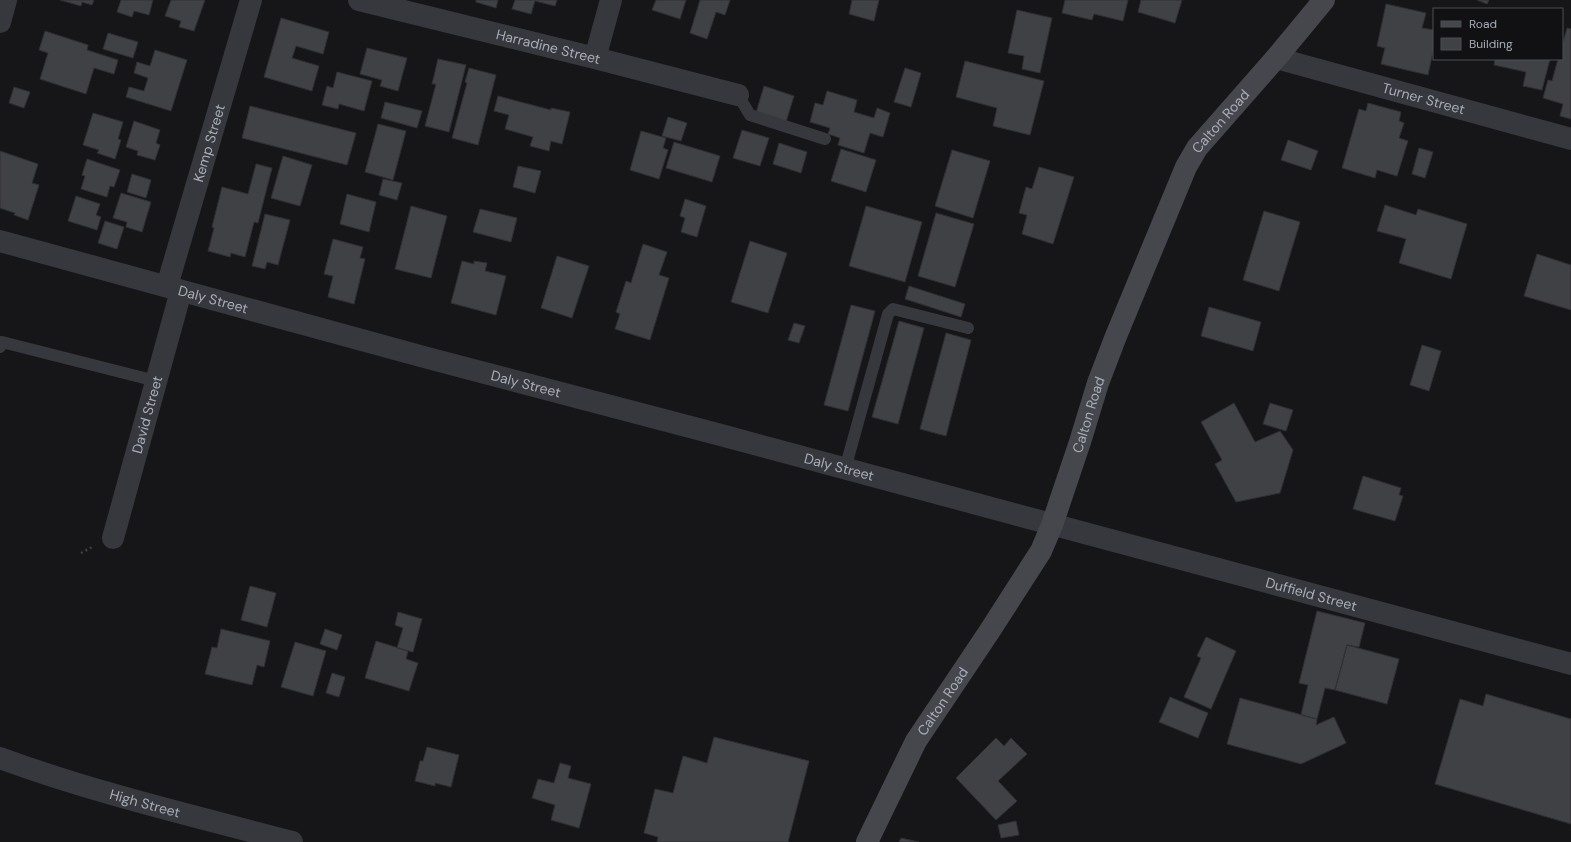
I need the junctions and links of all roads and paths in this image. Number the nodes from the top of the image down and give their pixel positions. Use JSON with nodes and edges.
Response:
{"nodes":[{"id":1,"x":6,"y":0,"type":"edge"},
{"id":2,"x":251,"y":0,"type":"edge"},
{"id":3,"x":359,"y":0,"type":"edge"},
{"id":4,"x":611,"y":0,"type":"edge"},
{"id":5,"x":1324,"y":0,"type":"edge"},
{"id":6,"x":0,"y":22,"type":"edge"},
{"id":7,"x":595,"y":58,"type":"junction"},
{"id":8,"x":1276,"y":58,"type":"junction"},
{"id":9,"x":738,"y":95,"type":"joint"},
{"id":10,"x":825,"y":139,"type":"dead end"},
{"id":11,"x":1571,"y":139,"type":"edge"},
{"id":12,"x":0,"y":241,"type":"edge"},
{"id":13,"x":174,"y":289,"type":"junction"},
{"id":14,"x":968,"y":328,"type":"dead end"},
{"id":15,"x":0,"y":347,"type":"edge"},
{"id":16,"x":156,"y":381,"type":"junction"},
{"id":17,"x":845,"y":469,"type":"junction"},
{"id":18,"x":1052,"y":525,"type":"junction"},
{"id":19,"x":113,"y":538,"type":"dead end"},
{"id":20,"x":1571,"y":664,"type":"edge"},
{"id":21,"x":0,"y":758,"type":"edge"},
{"id":22,"x":292,"y":842,"type":"edge"},
{"id":23,"x":867,"y":842,"type":"edge"}],
"edges":[{"from":1,"to":6,"type":"street"},
{"from":2,"to":13,"type":"street","name":"Kemp Street"},
{"from":3,"to":7,"type":"street","name":"Harradine Street"},
{"from":4,"to":7,"type":"street"},
{"from":5,"to":8,"type":"main road","name":"Calton Road"},
{"from":7,"to":9,"type":"street","name":"Harradine Street"},
{"from":8,"to":11,"type":"street","name":"Turner Street"},
{"from":8,"to":18,"type":"main road","name":"Calton Road"},
{"from":9,"to":10,"type":"lane"},
{"from":12,"to":13,"type":"street","name":"Daly Street"},
{"from":13,"to":16,"type":"street","name":"David Street"},
{"from":13,"to":17,"type":"street","name":"Daly Street"},
{"from":14,"to":17,"type":"lane"},
{"from":15,"to":16,"type":"lane"},
{"from":16,"to":19,"type":"street","name":"David Street"},
{"from":17,"to":18,"type":"street","name":"Daly Street"},
{"from":18,"to":20,"type":"street","name":"Duffield Street"},
{"from":18,"to":23,"type":"main road","name":"Calton Road"},
{"from":21,"to":22,"type":"street","name":"High Street"}]}
